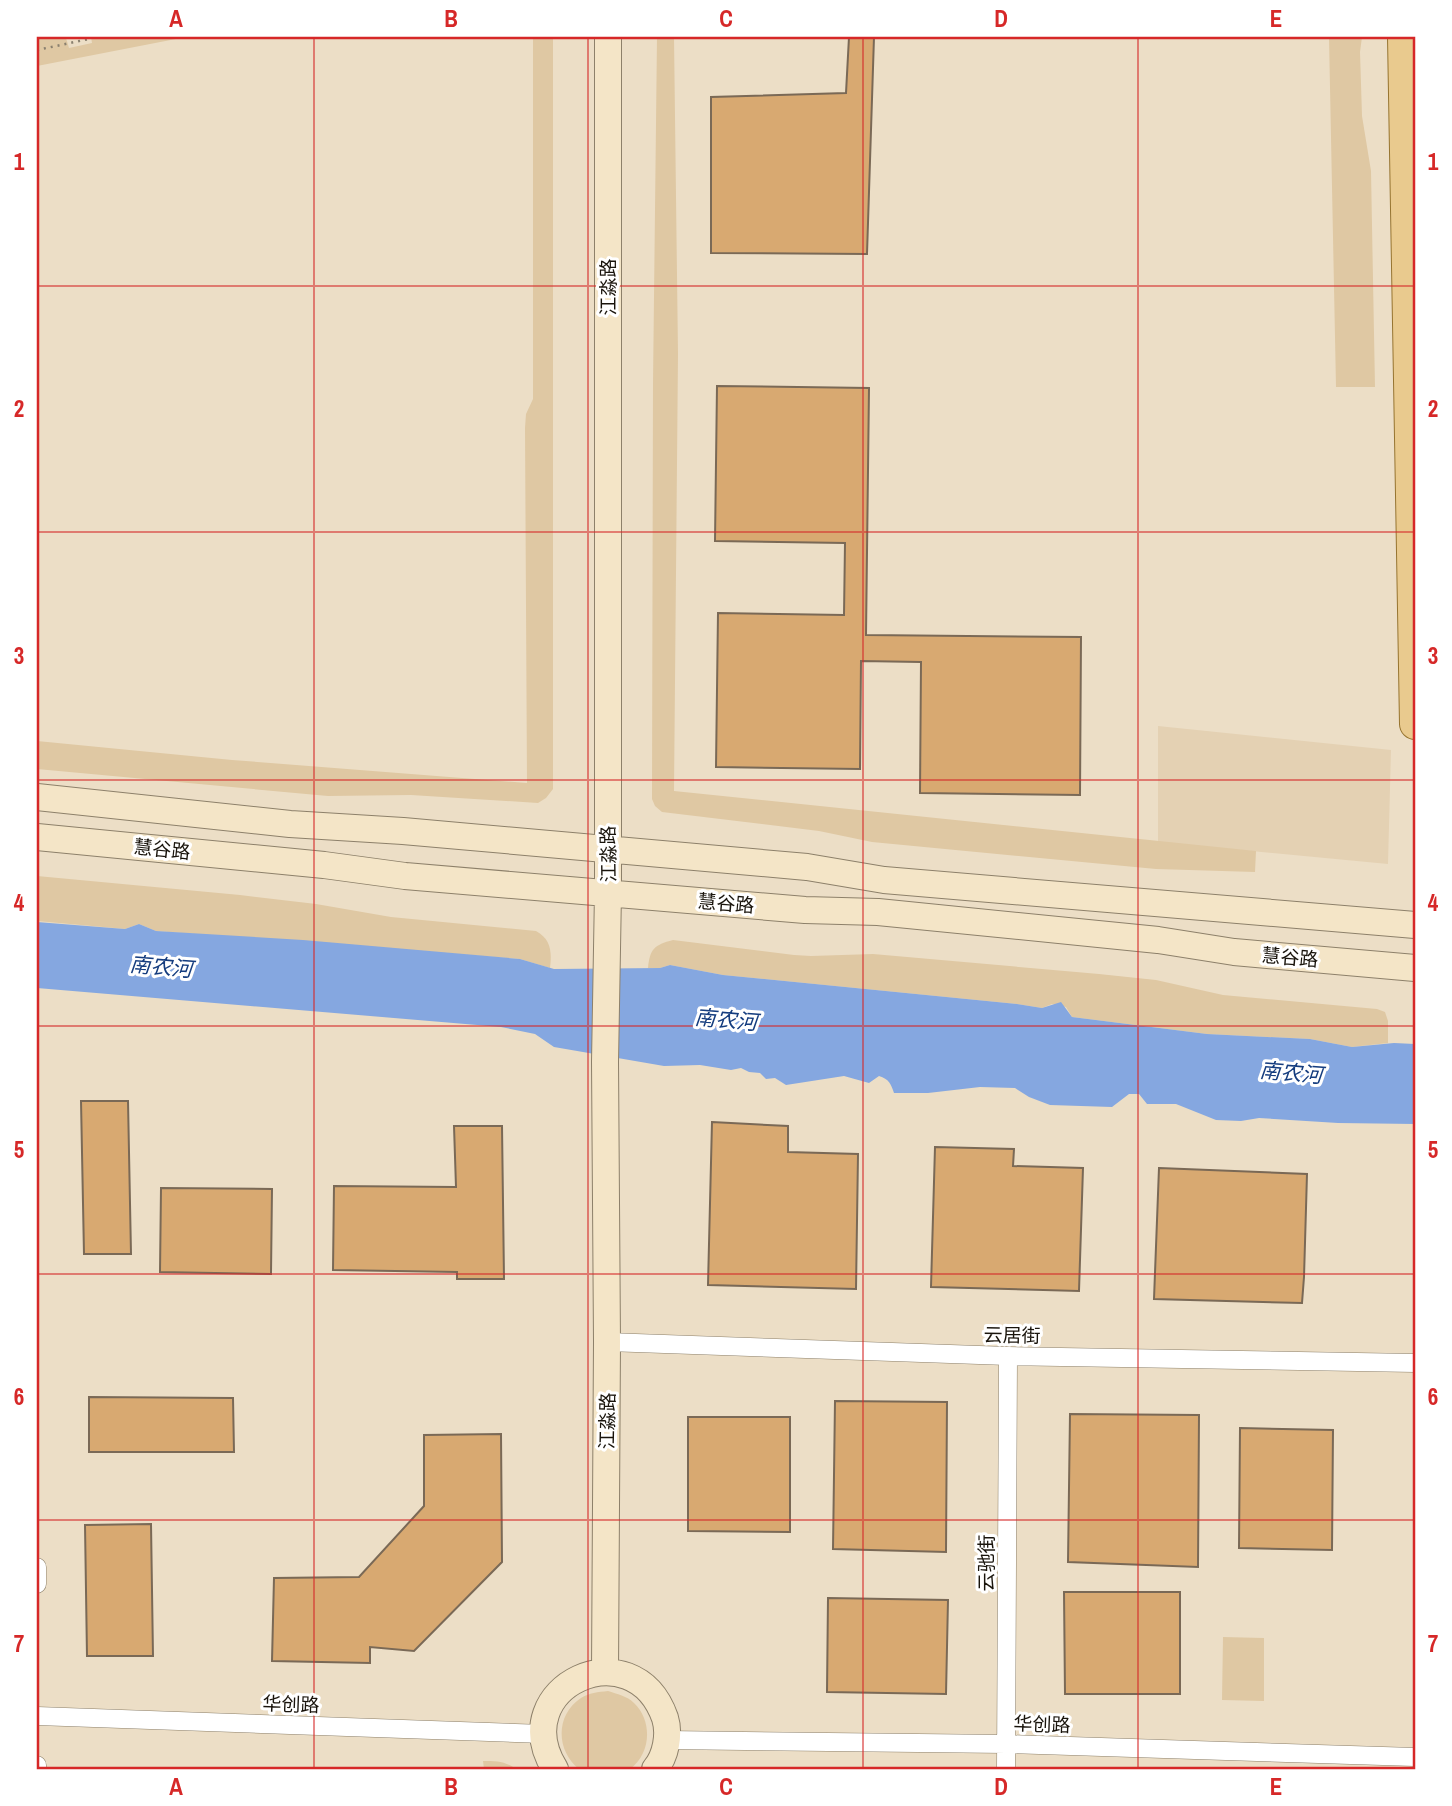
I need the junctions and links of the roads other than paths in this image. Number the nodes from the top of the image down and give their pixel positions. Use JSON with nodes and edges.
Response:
{"nodes":[{"id":1,"x":608,"y":37,"type":"edge"},
{"id":2,"x":1403,"y":37,"type":"edge"},
{"id":3,"x":1415,"y":724,"type":"edge"},
{"id":4,"x":37,"y":797,"type":"edge"},
{"id":5,"x":37,"y":837,"type":"edge"},
{"id":6,"x":607,"y":850,"type":"junction"},
{"id":7,"x":608,"y":892,"type":"junction"},
{"id":8,"x":1415,"y":925,"type":"edge"},
{"id":9,"x":1415,"y":968,"type":"edge"},
{"id":10,"x":607,"y":1342,"type":"junction"},
{"id":11,"x":1008,"y":1356,"type":"junction"},
{"id":12,"x":1415,"y":1363,"type":"edge"},
{"id":13,"x":37,"y":1567,"type":"edge"},
{"id":14,"x":37,"y":1584,"type":"edge"},
{"id":15,"x":604,"y":1672,"type":"junction"},
{"id":16,"x":37,"y":1716,"type":"edge"},
{"id":17,"x":544,"y":1734,"type":"junction"},
{"id":18,"x":666,"y":1740,"type":"junction"},
{"id":19,"x":1006,"y":1744,"type":"junction"},
{"id":20,"x":1415,"y":1757,"type":"edge"},
{"id":21,"x":555,"y":1769,"type":"edge"},
{"id":22,"x":655,"y":1769,"type":"edge"},
{"id":23,"x":1006,"y":1769,"type":"edge"}],
"edges":[{"from":1,"to":6,"type":"main road","name":"江淼路"},
{"from":2,"to":3,"type":"main road"},
{"from":4,"to":6,"type":"main road","name":"慧谷路"},
{"from":5,"to":7,"type":"main road","name":"慧谷路"},
{"from":6,"to":7,"type":"main road","name":"江淼路"},
{"from":6,"to":8,"type":"main road","name":"慧谷路"},
{"from":7,"to":9,"type":"main road","name":"慧谷路"},
{"from":7,"to":10,"type":"main road","name":"江淼路"},
{"from":10,"to":11,"type":"street","name":"云居街"},
{"from":10,"to":15,"type":"main road","name":"江淼路"},
{"from":11,"to":12,"type":"street","name":"云居街"},
{"from":11,"to":19,"type":"street","name":"云驰街"},
{"from":13,"to":14,"type":"street"},
{"from":15,"to":17,"type":"main road"},
{"from":15,"to":18,"type":"main road"},
{"from":16,"to":17,"type":"street","name":"华创路"},
{"from":17,"to":21,"type":"main road"},
{"from":18,"to":19,"type":"street","name":"华创路"},
{"from":18,"to":22,"type":"main road"},
{"from":19,"to":20,"type":"street","name":"华创路"},
{"from":19,"to":23,"type":"street","name":"云驰街"}]}
